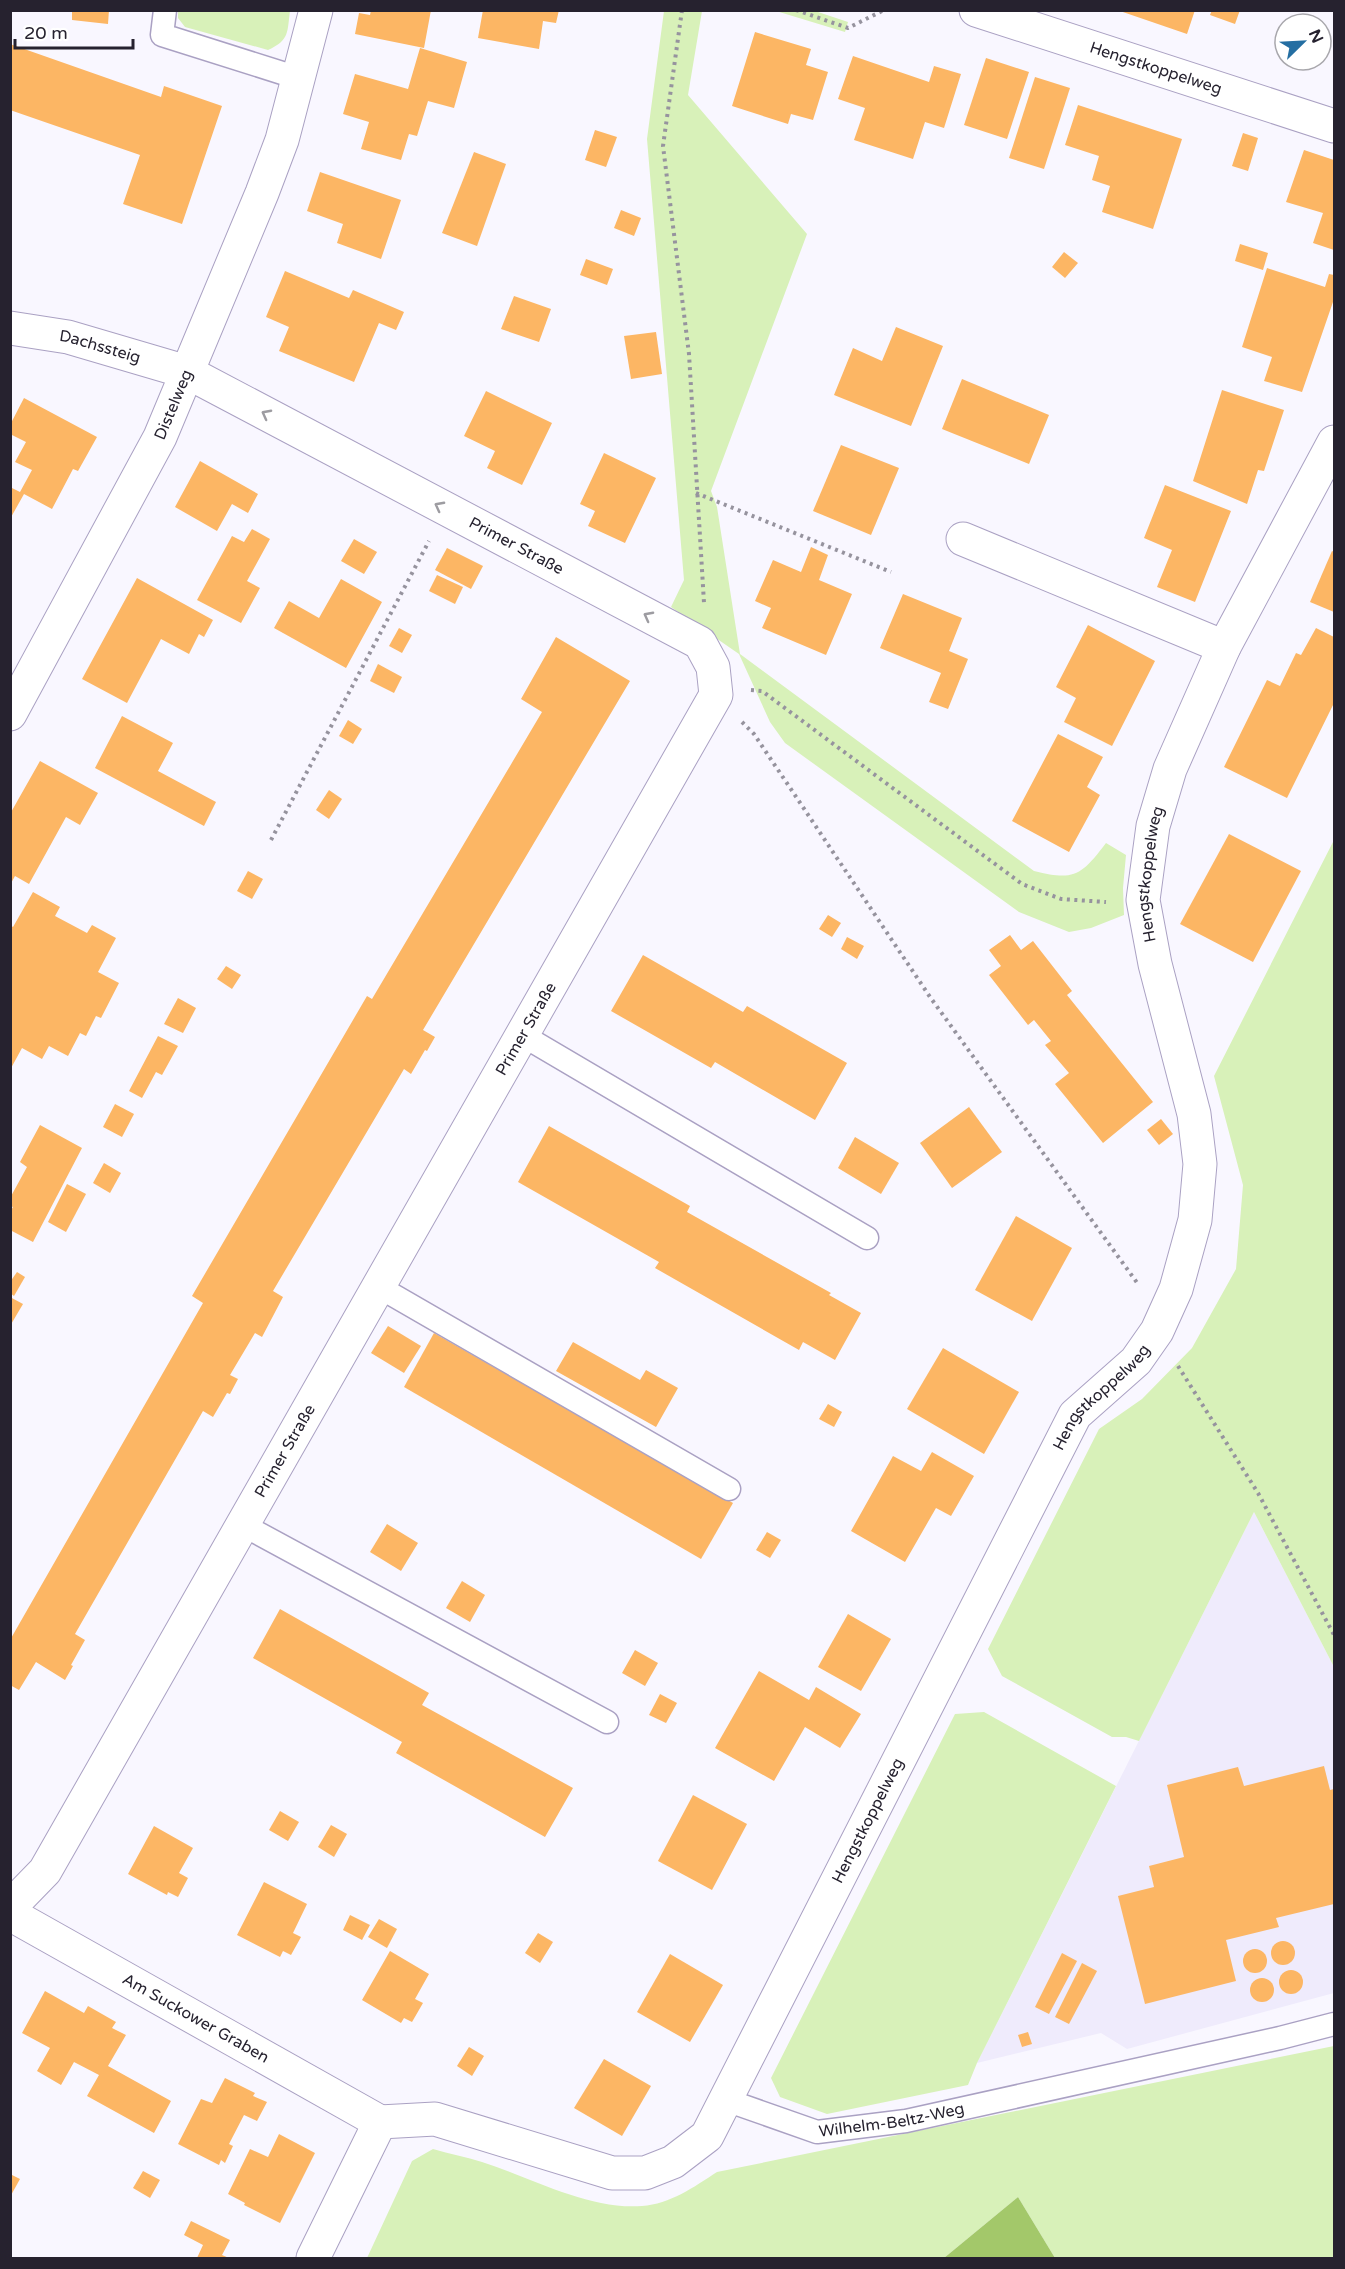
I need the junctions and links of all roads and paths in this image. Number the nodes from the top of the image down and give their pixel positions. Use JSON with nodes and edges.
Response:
{"nodes":[{"id":1,"x":165,"y":10,"type":"edge"},
{"id":2,"x":316,"y":10,"type":"edge"},
{"id":3,"x":682,"y":10,"type":"edge"},
{"id":4,"x":796,"y":10,"type":"edge"},
{"id":5,"x":884,"y":10,"type":"edge"},
{"id":6,"x":976,"y":10,"type":"edge"},
{"id":7,"x":298,"y":78,"type":"junction"},
{"id":8,"x":1335,"y":126,"type":"edge"},
{"id":9,"x":10,"y":328,"type":"edge"},
{"id":10,"x":187,"y":372,"type":"junction"},
{"id":11,"x":1335,"y":442,"type":"edge"},
{"id":12,"x":696,"y":493,"type":"junction"},
{"id":13,"x":446,"y":510,"type":"junction"},
{"id":14,"x":963,"y":539,"type":"dead end"},
{"id":15,"x":891,"y":572,"type":"dead end"},
{"id":16,"x":700,"y":644,"type":"junction"},
{"id":17,"x":1224,"y":647,"type":"junction"},
{"id":18,"x":716,"y":695,"type":"junction"},
{"id":19,"x":10,"y":714,"type":"edge"},
{"id":20,"x":271,"y":840,"type":"dead end"},
{"id":21,"x":1143,"y":900,"type":"junction"},
{"id":22,"x":522,"y":1035,"type":"junction"},
{"id":23,"x":867,"y":1238,"type":"dead end"},
{"id":24,"x":379,"y":1287,"type":"junction"},
{"id":25,"x":1157,"y":1331,"type":"junction"},
{"id":26,"x":729,"y":1489,"type":"dead end"},
{"id":27,"x":243,"y":1525,"type":"junction"},
{"id":28,"x":1335,"y":1635,"type":"edge"},
{"id":29,"x":607,"y":1722,"type":"dead end"},
{"id":30,"x":10,"y":1907,"type":"edge"},
{"id":31,"x":10,"y":1914,"type":"edge"},
{"id":32,"x":1335,"y":2024,"type":"edge"},
{"id":33,"x":726,"y":2100,"type":"junction"},
{"id":34,"x":380,"y":2122,"type":"junction"},
{"id":35,"x":313,"y":2259,"type":"edge"}],
"edges":[{"from":1,"to":7,"type":"lane"},
{"from":2,"to":7,"type":"street","name":"Distelweg"},
{"from":3,"to":12,"type":"path"},
{"from":4,"to":5,"type":"path"},
{"from":6,"to":8,"type":"street","name":"Hengstkoppelweg"},
{"from":7,"to":10,"type":"street","name":"Distelweg"},
{"from":9,"to":10,"type":"street","name":"Dachssteig"},
{"from":13,"to":10,"type":"street","name":"Primer Straße","one_way":true},
{"from":10,"to":19,"type":"street","name":"Distelweg"},
{"from":11,"to":17,"type":"street","name":"Hengstkoppelweg"},
{"from":12,"to":15,"type":"path"},
{"from":12,"to":16,"type":"path"},
{"from":16,"to":13,"type":"street","name":"Primer Straße","one_way":true},
{"from":13,"to":20,"type":"path"},
{"from":14,"to":17,"type":"street"},
{"from":16,"to":18,"type":"street"},
{"from":17,"to":21,"type":"street","name":"Hengstkoppelweg"},
{"from":18,"to":21,"type":"path"},
{"from":18,"to":22,"type":"street","name":"Primer Straße"},
{"from":18,"to":25,"type":"path"},
{"from":21,"to":25,"type":"street","name":"Hengstkoppelweg"},
{"from":22,"to":23,"type":"lane"},
{"from":22,"to":24,"type":"street","name":"Primer Straße"},
{"from":24,"to":26,"type":"lane"},
{"from":24,"to":27,"type":"street","name":"Primer Straße"},
{"from":25,"to":28,"type":"path"},
{"from":25,"to":33,"type":"street","name":"Hengstkoppelweg"},
{"from":27,"to":29,"type":"lane"},
{"from":27,"to":30,"type":"street","name":"Primer Straße"},
{"from":31,"to":34,"type":"street","name":"Am Suckower Graben"},
{"from":32,"to":33,"type":"lane","name":"Wilhelm-Beltz-Weg"},
{"from":33,"to":34,"type":"street"},
{"from":34,"to":35,"type":"street"}]}
